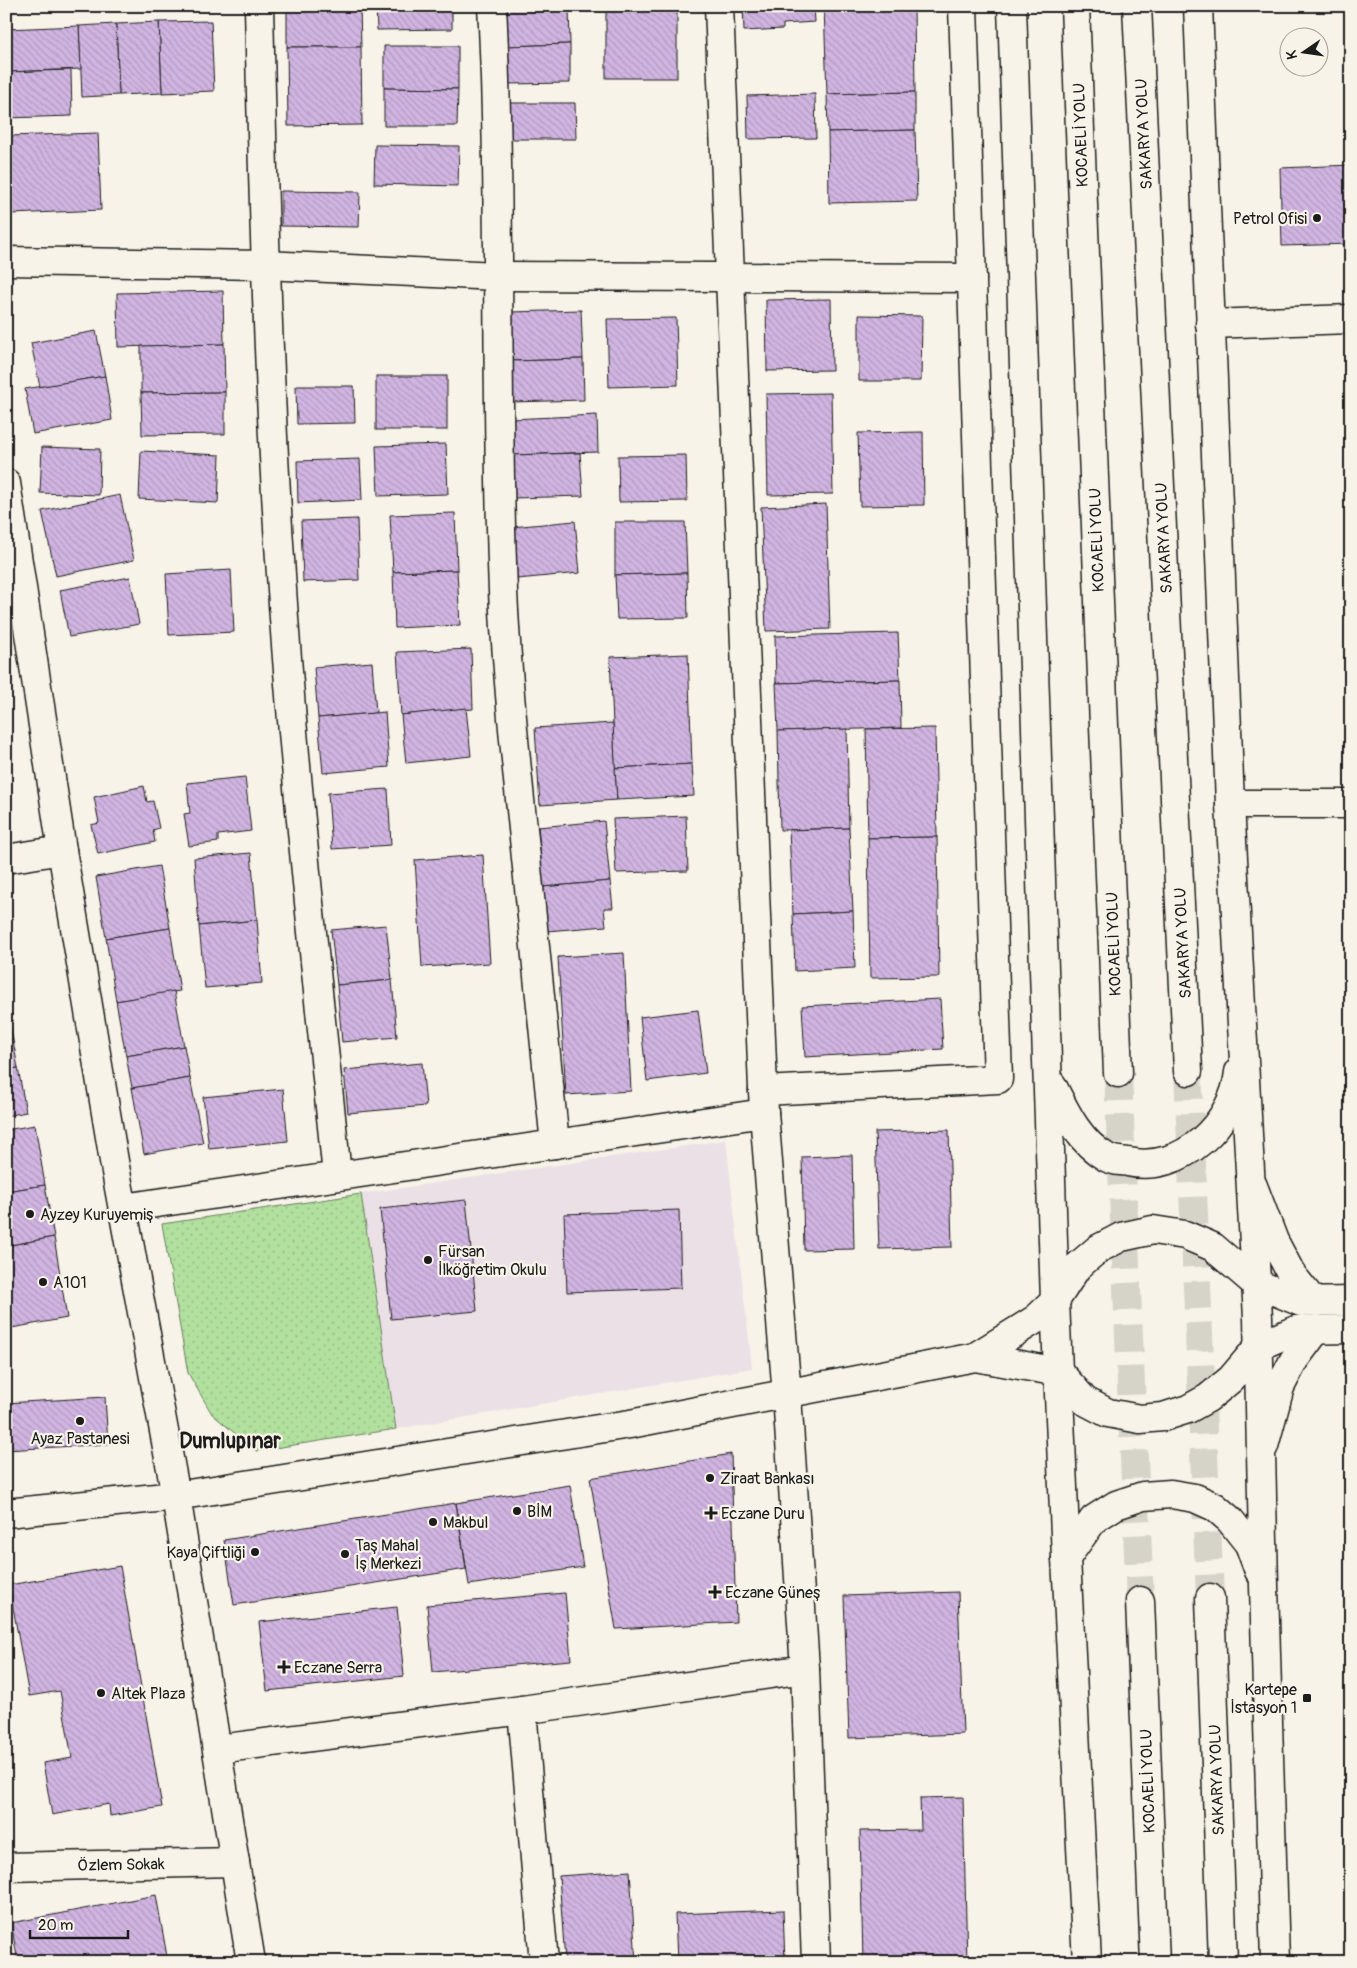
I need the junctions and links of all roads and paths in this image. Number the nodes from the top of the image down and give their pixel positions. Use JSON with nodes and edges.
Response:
{"nodes":[{"id":1,"x":260,"y":6,"type":"edge"},
{"id":2,"x":492,"y":6,"type":"edge"},
{"id":3,"x":719,"y":6,"type":"edge"},
{"id":4,"x":963,"y":6,"type":"edge"},
{"id":5,"x":1012,"y":6,"type":"edge"},
{"id":6,"x":1075,"y":6,"type":"edge"},
{"id":7,"x":1137,"y":6,"type":"edge"},
{"id":8,"x":1198,"y":6,"type":"edge"},
{"id":9,"x":6,"y":261,"type":"edge"},
{"id":10,"x":265,"y":265,"type":"junction"},
{"id":11,"x":497,"y":276,"type":"junction"},
{"id":12,"x":730,"y":277,"type":"junction"},
{"id":13,"x":972,"y":278,"type":"junction"},
{"id":14,"x":1351,"y":319,"type":"edge"},
{"id":15,"x":1210,"y":324,"type":"junction"},
{"id":16,"x":6,"y":483,"type":"edge"},
{"id":17,"x":9,"y":517,"type":"edge"},
{"id":18,"x":1230,"y":804,"type":"junction"},
{"id":19,"x":1351,"y":804,"type":"edge"},
{"id":20,"x":62,"y":850,"type":"junction"},
{"id":21,"x":6,"y":859,"type":"edge"},
{"id":22,"x":1243,"y":1026,"type":"junction"},
{"id":23,"x":1188,"y":1071,"type":"tunnel mouth"},
{"id":24,"x":1118,"y":1073,"type":"tunnel mouth"},
{"id":25,"x":1049,"y":1079,"type":"junction"},
{"id":26,"x":764,"y":1102,"type":"junction"},
{"id":27,"x":556,"y":1144,"type":"junction"},
{"id":28,"x":337,"y":1175,"type":"junction"},
{"id":29,"x":1251,"y":1181,"type":"junction"},
{"id":30,"x":123,"y":1208,"type":"junction"},
{"id":31,"x":1255,"y":1283,"type":"junction"},
{"id":32,"x":1351,"y":1300,"type":"edge"},
{"id":33,"x":1055,"y":1301,"type":"junction"},
{"id":34,"x":1307,"y":1301,"type":"junction"},
{"id":35,"x":1351,"y":1328,"type":"edge"},
{"id":36,"x":1306,"y":1330,"type":"junction"},
{"id":37,"x":1259,"y":1346,"type":"junction"},
{"id":38,"x":975,"y":1357,"type":"junction"},
{"id":39,"x":1058,"y":1372,"type":"junction"},
{"id":40,"x":787,"y":1394,"type":"junction"},
{"id":41,"x":1261,"y":1455,"type":"junction"},
{"id":42,"x":176,"y":1496,"type":"junction"},
{"id":43,"x":6,"y":1513,"type":"edge"},
{"id":44,"x":1066,"y":1558,"type":"junction"},
{"id":45,"x":1264,"y":1586,"type":"junction"},
{"id":46,"x":1210,"y":1598,"type":"tunnel mouth"},
{"id":47,"x":1140,"y":1601,"type":"tunnel mouth"},
{"id":48,"x":805,"y":1669,"type":"junction"},
{"id":49,"x":522,"y":1710,"type":"junction"},
{"id":50,"x":218,"y":1749,"type":"junction"},
{"id":51,"x":235,"y":1862,"type":"junction"},
{"id":52,"x":6,"y":1867,"type":"edge"},
{"id":53,"x":251,"y":1962,"type":"edge"},
{"id":54,"x":544,"y":1962,"type":"edge"},
{"id":55,"x":816,"y":1962,"type":"edge"},
{"id":56,"x":1087,"y":1962,"type":"edge"},
{"id":57,"x":1155,"y":1962,"type":"edge"},
{"id":58,"x":1223,"y":1962,"type":"edge"},
{"id":59,"x":1275,"y":1962,"type":"edge"}],
"edges":[{"from":1,"to":10,"type":"main road"},
{"from":2,"to":11,"type":"main road"},
{"from":3,"to":12,"type":"main road"},
{"from":4,"to":13,"type":"main road"},
{"from":5,"to":25,"type":"main road"},
{"from":6,"to":24,"type":"main road","name":"KOCAELİ YOLU"},
{"from":7,"to":23,"type":"main road","name":"SAKARYA YOLU"},
{"from":8,"to":15,"type":"main road"},
{"from":9,"to":10,"type":"main road"},
{"from":10,"to":11,"type":"main road"},
{"from":10,"to":28,"type":"main road"},
{"from":11,"to":12,"type":"main road"},
{"from":11,"to":27,"type":"main road"},
{"from":12,"to":13,"type":"main road"},
{"from":12,"to":26,"type":"main road"},
{"from":13,"to":26,"type":"main road"},
{"from":14,"to":15,"type":"main road"},
{"from":15,"to":18,"type":"main road"},
{"from":16,"to":17,"type":"main road"},
{"from":17,"to":20,"type":"main road"},
{"from":18,"to":19,"type":"main road"},
{"from":18,"to":22,"type":"main road"},
{"from":20,"to":21,"type":"main road"},
{"from":20,"to":30,"type":"main road"},
{"from":22,"to":25,"type":"main road"},
{"from":22,"to":29,"type":"main road"},
{"from":25,"to":33,"type":"main road"},
{"from":26,"to":27,"type":"main road"},
{"from":26,"to":40,"type":"main road"},
{"from":27,"to":28,"type":"main road"},
{"from":28,"to":30,"type":"main road"},
{"from":29,"to":31,"type":"main road"},
{"from":29,"to":34,"type":"main road"},
{"from":30,"to":42,"type":"main road"},
{"from":31,"to":33,"type":"main road"},
{"from":31,"to":34,"type":"main road"},
{"from":31,"to":37,"type":"main road"},
{"from":32,"to":34,"type":"main road"},
{"from":33,"to":38,"type":"main road"},
{"from":33,"to":39,"type":"main road"},
{"from":35,"to":36,"type":"main road"},
{"from":36,"to":37,"type":"main road"},
{"from":36,"to":41,"type":"main road"},
{"from":37,"to":39,"type":"main road"},
{"from":37,"to":41,"type":"main road"},
{"from":38,"to":39,"type":"main road"},
{"from":38,"to":40,"type":"main road"},
{"from":39,"to":44,"type":"main road"},
{"from":40,"to":42,"type":"main road"},
{"from":40,"to":48,"type":"main road"},
{"from":41,"to":45,"type":"main road"},
{"from":42,"to":43,"type":"main road"},
{"from":42,"to":50,"type":"main road"},
{"from":44,"to":45,"type":"main road"},
{"from":44,"to":56,"type":"main road"},
{"from":45,"to":59,"type":"main road"},
{"from":46,"to":58,"type":"main road","name":"SAKARYA YOLU"},
{"from":47,"to":57,"type":"main road","name":"KOCAELİ YOLU"},
{"from":48,"to":49,"type":"main road"},
{"from":48,"to":55,"type":"main road"},
{"from":49,"to":50,"type":"main road"},
{"from":49,"to":54,"type":"main road"},
{"from":50,"to":51,"type":"main road"},
{"from":51,"to":52,"type":"main road","name":"Özlem Sokak"},
{"from":51,"to":53,"type":"main road"}]}
